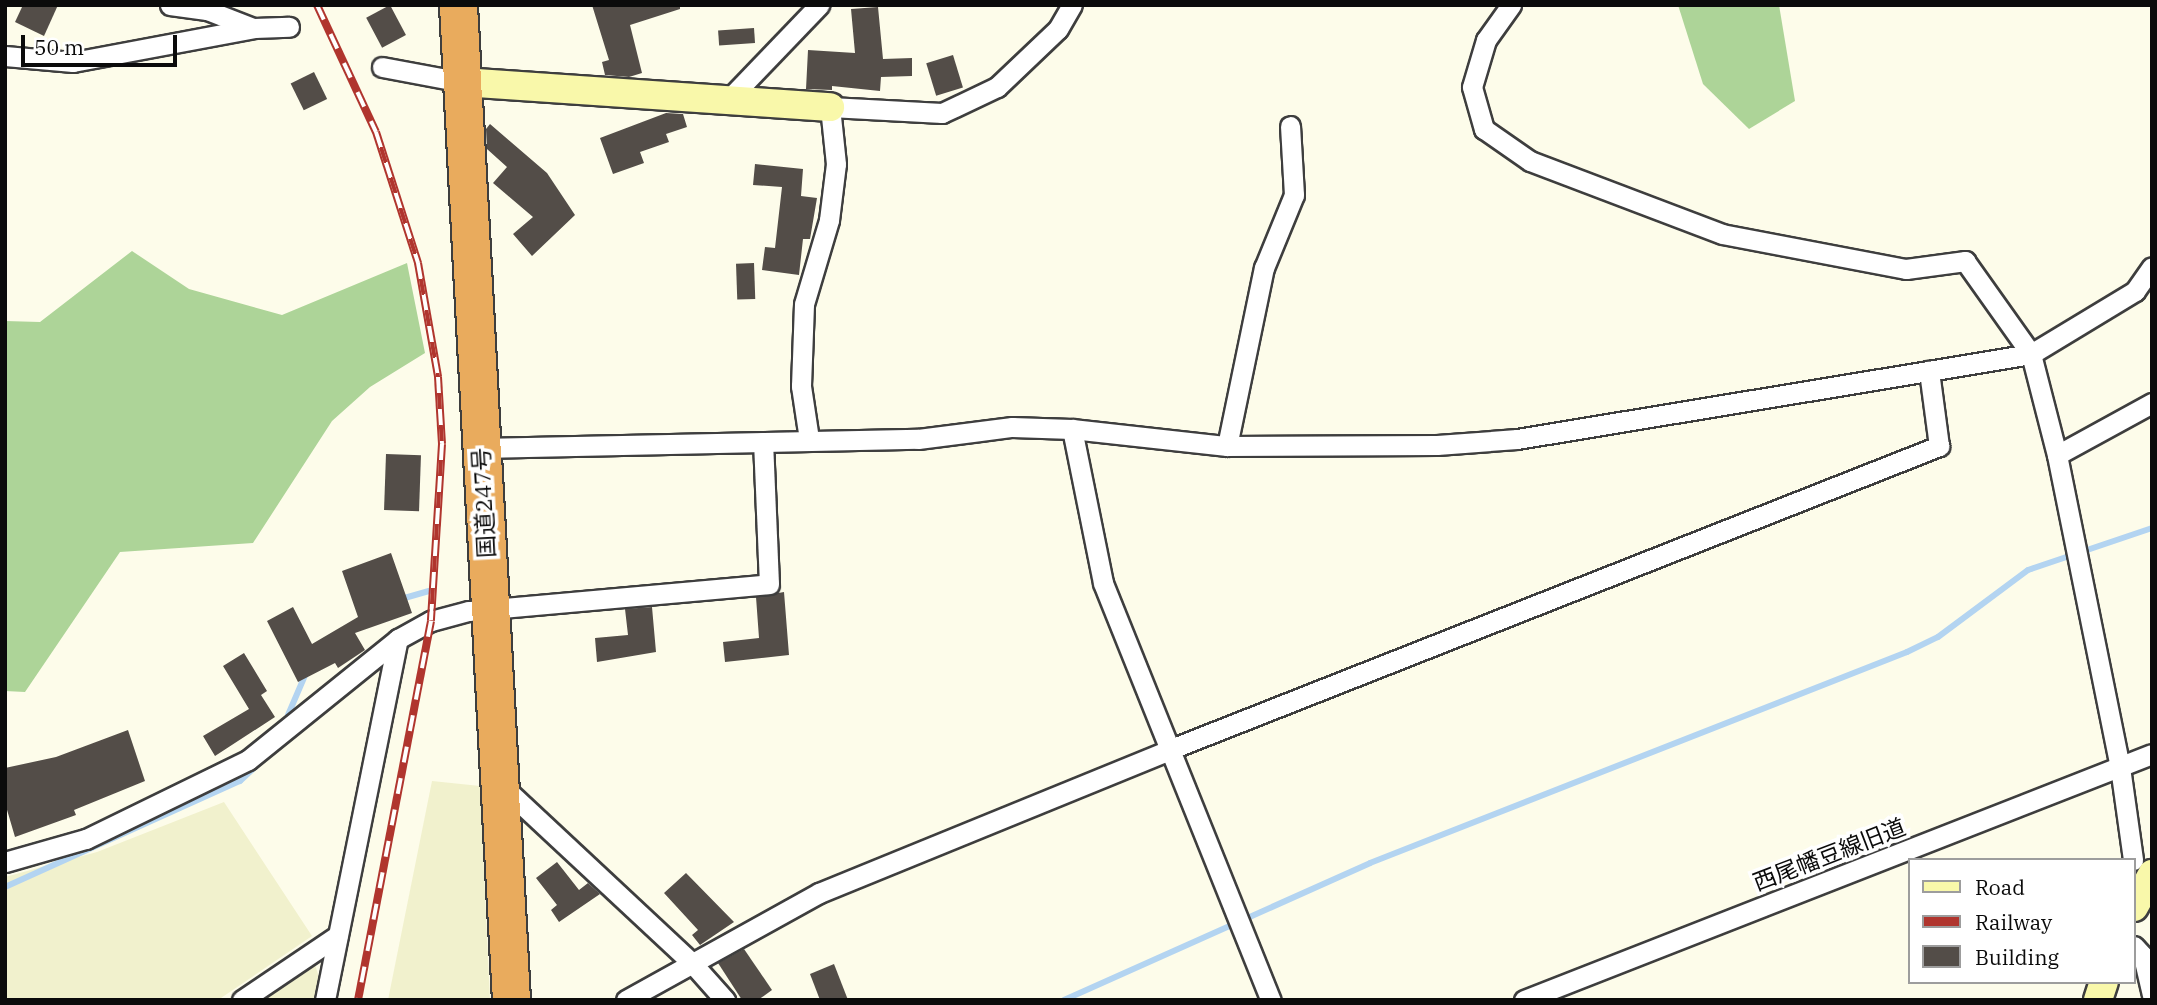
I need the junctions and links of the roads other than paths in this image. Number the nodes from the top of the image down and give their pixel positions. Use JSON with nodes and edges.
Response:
{"nodes":[{"id":1,"x":170,"y":5,"type":"edge"},
{"id":2,"x":458,"y":5,"type":"edge"},
{"id":3,"x":819,"y":5,"type":"edge"},
{"id":4,"x":1072,"y":5,"type":"edge"},
{"id":5,"x":1511,"y":5,"type":"edge"},
{"id":6,"x":289,"y":27,"type":"dead end"},
{"id":7,"x":254,"y":28,"type":"junction"},
{"id":8,"x":5,"y":56,"type":"edge"},
{"id":9,"x":382,"y":67,"type":"dead end"},
{"id":10,"x":462,"y":82,"type":"junction"},
{"id":11,"x":728,"y":100,"type":"junction"},
{"id":12,"x":830,"y":107,"type":"junction"},
{"id":13,"x":1290,"y":126,"type":"dead end"},
{"id":14,"x":2152,"y":267,"type":"edge"},
{"id":15,"x":2031,"y":354,"type":"junction"},
{"id":16,"x":1929,"y":371,"type":"junction"},
{"id":17,"x":2152,"y":403,"type":"edge"},
{"id":18,"x":1072,"y":429,"type":"junction"},
{"id":19,"x":809,"y":439,"type":"junction"},
{"id":20,"x":763,"y":442,"type":"junction"},
{"id":21,"x":1227,"y":446,"type":"junction"},
{"id":22,"x":480,"y":448,"type":"junction"},
{"id":23,"x":2057,"y":455,"type":"junction"},
{"id":24,"x":489,"y":610,"type":"junction"},
{"id":25,"x":398,"y":639,"type":"junction"},
{"id":26,"x":1171,"y":749,"type":"junction"},
{"id":27,"x":2152,"y":754,"type":"edge"},
{"id":28,"x":2120,"y":767,"type":"junction"},
{"id":29,"x":496,"y":781,"type":"junction"},
{"id":30,"x":5,"y":862,"type":"edge"},
{"id":31,"x":2142,"y":869,"type":"edge"},
{"id":32,"x":2136,"y":898,"type":"edge"},
{"id":33,"x":337,"y":936,"type":"junction"},
{"id":34,"x":2136,"y":948,"type":"edge"},
{"id":35,"x":692,"y":963,"type":"junction"},
{"id":36,"x":2152,"y":995,"type":"edge"},
{"id":37,"x":242,"y":1000,"type":"edge"},
{"id":38,"x":325,"y":1000,"type":"edge"},
{"id":39,"x":510,"y":1000,"type":"edge"},
{"id":40,"x":626,"y":1000,"type":"edge"},
{"id":41,"x":725,"y":1000,"type":"edge"},
{"id":42,"x":1270,"y":1000,"type":"edge"},
{"id":43,"x":1524,"y":1000,"type":"edge"}],
"edges":[{"from":1,"to":7,"type":"street"},
{"from":2,"to":10,"type":"highway","name":"国道247号"},
{"from":3,"to":11,"type":"street"},
{"from":4,"to":12,"type":"street"},
{"from":5,"to":15,"type":"street"},
{"from":6,"to":7,"type":"street"},
{"from":7,"to":8,"type":"street"},
{"from":9,"to":10,"type":"street"},
{"from":10,"to":11,"type":"street"},
{"from":10,"to":22,"type":"highway","name":"国道247号"},
{"from":11,"to":12,"type":"street"},
{"from":12,"to":19,"type":"street"},
{"from":13,"to":21,"type":"street"},
{"from":14,"to":15,"type":"street"},
{"from":15,"to":16,"type":"street"},
{"from":15,"to":23,"type":"street"},
{"from":16,"to":21,"type":"street"},
{"from":16,"to":26,"type":"street"},
{"from":17,"to":23,"type":"street"},
{"from":18,"to":19,"type":"street"},
{"from":18,"to":21,"type":"street"},
{"from":18,"to":26,"type":"street"},
{"from":19,"to":20,"type":"street"},
{"from":20,"to":22,"type":"street"},
{"from":20,"to":24,"type":"street"},
{"from":22,"to":24,"type":"highway","name":"国道247号"},
{"from":23,"to":28,"type":"street"},
{"from":24,"to":25,"type":"street"},
{"from":24,"to":29,"type":"highway","name":"国道247号"},
{"from":25,"to":30,"type":"street"},
{"from":25,"to":33,"type":"street"},
{"from":26,"to":35,"type":"street"},
{"from":26,"to":42,"type":"street"},
{"from":27,"to":28,"type":"street","name":"西尾幡豆線旧道"},
{"from":28,"to":31,"type":"street"},
{"from":28,"to":43,"type":"street","name":"西尾幡豆線旧道"},
{"from":29,"to":35,"type":"street"},
{"from":29,"to":39,"type":"highway","name":"国道247号"},
{"from":31,"to":32,"type":"street"},
{"from":33,"to":37,"type":"street"},
{"from":33,"to":38,"type":"street"},
{"from":34,"to":36,"type":"street"},
{"from":35,"to":40,"type":"street"},
{"from":35,"to":41,"type":"street"}]}
